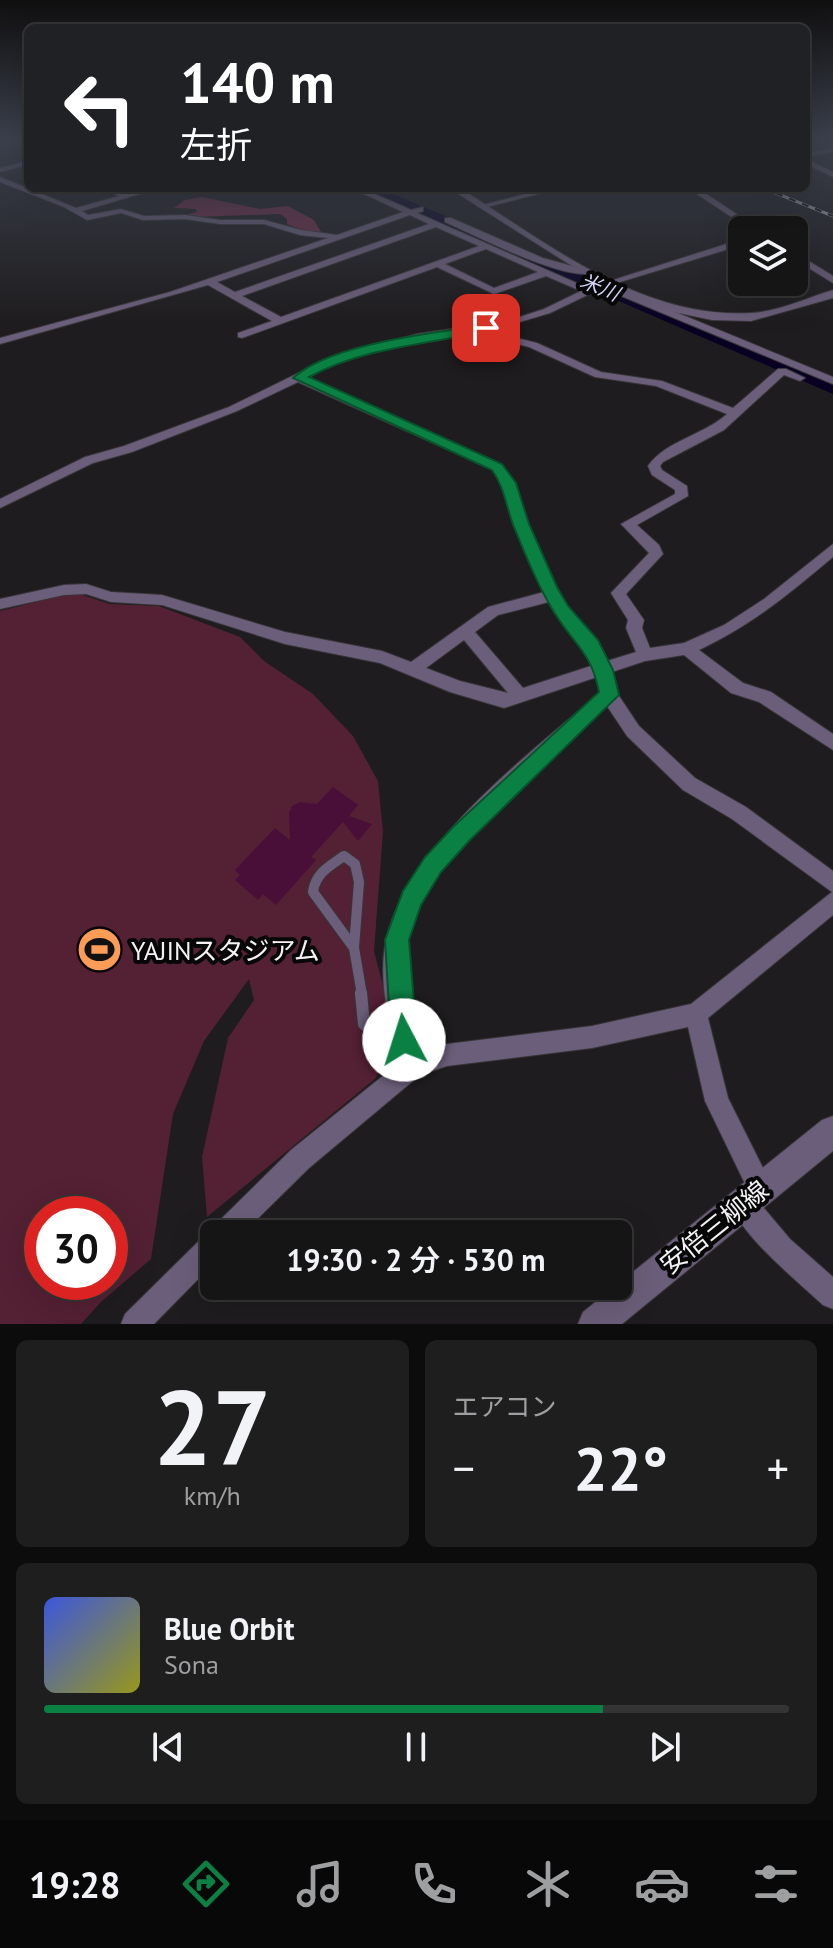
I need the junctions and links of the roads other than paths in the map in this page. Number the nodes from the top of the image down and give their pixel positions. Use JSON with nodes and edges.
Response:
{"nodes":[{"id":1,"x":53,"y":200,"type":"edge"},
{"id":2,"x":113,"y":200,"type":"edge"},
{"id":3,"x":382,"y":200,"type":"edge"},
{"id":4,"x":399,"y":200,"type":"edge"},
{"id":5,"x":473,"y":200,"type":"edge"},
{"id":6,"x":509,"y":200,"type":"edge"},
{"id":7,"x":710,"y":200,"type":"edge"},
{"id":8,"x":483,"y":206,"type":"junction"},
{"id":9,"x":420,"y":209,"type":"junction"},
{"id":10,"x":77,"y":210,"type":"junction"},
{"id":11,"x":409,"y":212,"type":"junction"},
{"id":12,"x":735,"y":216,"type":"edge"},
{"id":13,"x":433,"y":225,"type":"junction"},
{"id":14,"x":339,"y":236,"type":"junction"},
{"id":15,"x":728,"y":246,"type":"edge"},
{"id":16,"x":484,"y":247,"type":"junction"},
{"id":17,"x":437,"y":264,"type":"junction"},
{"id":18,"x":808,"y":264,"type":"edge"},
{"id":19,"x":589,"y":272,"type":"junction"},
{"id":20,"x":545,"y":273,"type":"junction"},
{"id":21,"x":833,"y":280,"type":"edge"},
{"id":22,"x":210,"y":282,"type":"junction"},
{"id":23,"x":597,"y":287,"type":"junction"},
{"id":24,"x":233,"y":294,"type":"junction"},
{"id":25,"x":833,"y":294,"type":"edge"},
{"id":26,"x":213,"y":300,"type":"dead end"},
{"id":27,"x":280,"y":321,"type":"junction"},
{"id":28,"x":486,"y":328,"type":"junction"},
{"id":29,"x":242,"y":335,"type":"dead end"},
{"id":30,"x":0,"y":341,"type":"edge"},
{"id":31,"x":782,"y":371,"type":"junction"},
{"id":32,"x":299,"y":378,"type":"junction"},
{"id":33,"x":833,"y":381,"type":"edge"},
{"id":34,"x":833,"y":392,"type":"edge"},
{"id":35,"x":735,"y":413,"type":"junction"},
{"id":36,"x":0,"y":504,"type":"edge"},
{"id":37,"x":833,"y":549,"type":"edge"},
{"id":38,"x":554,"y":595,"type":"junction"},
{"id":39,"x":0,"y":604,"type":"edge"},
{"id":40,"x":466,"y":632,"type":"junction"},
{"id":41,"x":687,"y":649,"type":"junction"},
{"id":42,"x":645,"y":655,"type":"junction"},
{"id":43,"x":413,"y":669,"type":"junction"},
{"id":44,"x":604,"y":670,"type":"junction"},
{"id":45,"x":519,"y":695,"type":"junction"},
{"id":46,"x":609,"y":695,"type":"junction"},
{"id":47,"x":833,"y":743,"type":"edge"},
{"id":48,"x":833,"y":883,"type":"edge"},
{"id":49,"x":833,"y":902,"type":"edge"},
{"id":50,"x":354,"y":947,"type":"junction"},
{"id":51,"x":696,"y":1014,"type":"junction"},
{"id":52,"x":413,"y":1066,"type":"junction"},
{"id":53,"x":833,"y":1131,"type":"edge"},
{"id":54,"x":752,"y":1197,"type":"junction"},
{"id":55,"x":238,"y":1220,"type":"edge"},
{"id":56,"x":200,"y":1258,"type":"edge"},
{"id":57,"x":833,"y":1295,"type":"edge"},
{"id":58,"x":135,"y":1324,"type":"edge"},
{"id":59,"x":595,"y":1324,"type":"edge"}],
"edges":[{"from":1,"to":10,"type":"street"},
{"from":2,"to":10,"type":"street"},
{"from":3,"to":11,"type":"street"},
{"from":4,"to":9,"type":"street"},
{"from":5,"to":8,"type":"street"},
{"from":6,"to":8,"type":"street"},
{"from":7,"to":12,"type":"street"},
{"from":8,"to":19,"type":"street"},
{"from":9,"to":11,"type":"street"},
{"from":9,"to":19,"type":"street"},
{"from":10,"to":14,"type":"street"},
{"from":11,"to":13,"type":"street"},
{"from":11,"to":14,"type":"street"},
{"from":13,"to":16,"type":"street"},
{"from":13,"to":24,"type":"street"},
{"from":14,"to":22,"type":"street"},
{"from":15,"to":23,"type":"street"},
{"from":16,"to":17,"type":"street"},
{"from":16,"to":20,"type":"street"},
{"from":17,"to":20,"type":"street"},
{"from":17,"to":27,"type":"street"},
{"from":18,"to":21,"type":"street"},
{"from":19,"to":23,"type":"street"},
{"from":20,"to":23,"type":"street"},
{"from":22,"to":24,"type":"street"},
{"from":22,"to":30,"type":"street"},
{"from":23,"to":25,"type":"street"},
{"from":23,"to":28,"type":"street"},
{"from":23,"to":31,"type":"street"},
{"from":23,"to":33,"type":"street"},
{"from":24,"to":26,"type":"street"},
{"from":24,"to":27,"type":"street"},
{"from":27,"to":29,"type":"street"},
{"from":28,"to":32,"type":"street"},
{"from":28,"to":35,"type":"street"},
{"from":31,"to":34,"type":"street"},
{"from":31,"to":35,"type":"street"},
{"from":32,"to":36,"type":"street"},
{"from":32,"to":38,"type":"street"},
{"from":35,"to":42,"type":"street"},
{"from":37,"to":41,"type":"street"},
{"from":38,"to":40,"type":"street"},
{"from":38,"to":44,"type":"street"},
{"from":39,"to":43,"type":"street"},
{"from":40,"to":43,"type":"street"},
{"from":40,"to":45,"type":"street"},
{"from":41,"to":42,"type":"street"},
{"from":41,"to":47,"type":"street"},
{"from":42,"to":44,"type":"street"},
{"from":43,"to":45,"type":"street"},
{"from":44,"to":45,"type":"street"},
{"from":44,"to":46,"type":"street"},
{"from":46,"to":48,"type":"street"},
{"from":46,"to":52,"type":"street"},
{"from":49,"to":51,"type":"street"},
{"from":50,"to":50,"type":"lane"},
{"from":50,"to":52,"type":"lane"},
{"from":51,"to":52,"type":"street"},
{"from":51,"to":54,"type":"street"},
{"from":52,"to":55,"type":"street"},
{"from":53,"to":54,"type":"street","name":"安倍三柳線"},
{"from":54,"to":57,"type":"street"},
{"from":54,"to":59,"type":"street","name":"安倍三柳線"},
{"from":56,"to":58,"type":"street"}]}
